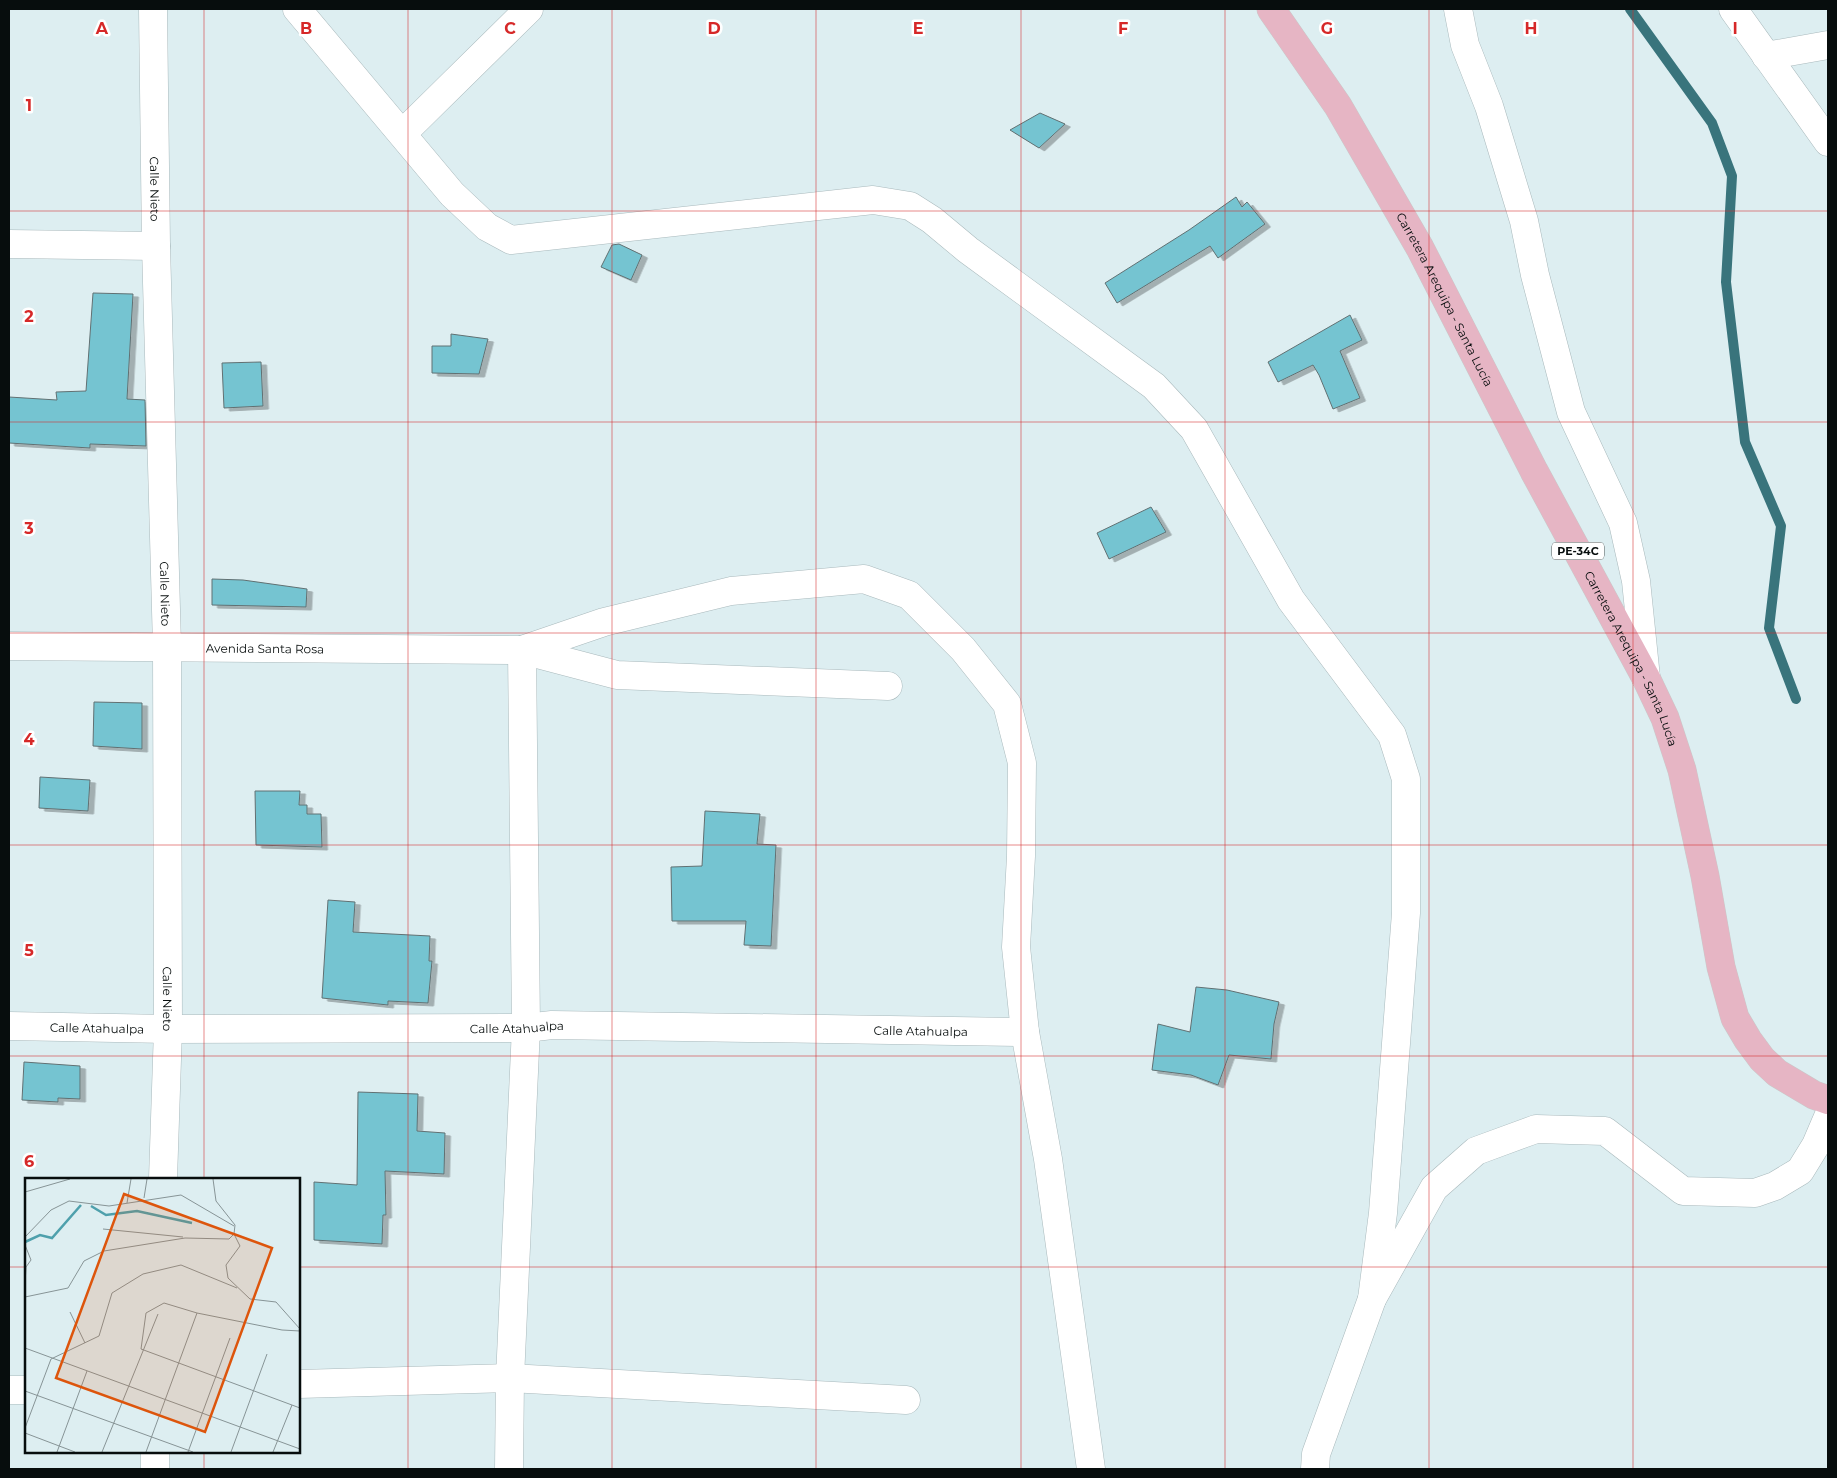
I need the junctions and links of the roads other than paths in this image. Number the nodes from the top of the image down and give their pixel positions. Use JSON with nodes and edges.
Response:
{"nodes":[{"id":1,"x":153,"y":9,"type":"edge"},
{"id":2,"x":297,"y":9,"type":"edge"},
{"id":3,"x":529,"y":9,"type":"edge"},
{"id":4,"x":1271,"y":9,"type":"edge"},
{"id":5,"x":1458,"y":9,"type":"edge"},
{"id":6,"x":1733,"y":9,"type":"edge"},
{"id":7,"x":1828,"y":45,"type":"edge"},
{"id":8,"x":1766,"y":56,"type":"junction"},
{"id":9,"x":403,"y":133,"type":"junction"},
{"id":10,"x":1828,"y":142,"type":"edge"},
{"id":11,"x":9,"y":244,"type":"edge"},
{"id":12,"x":156,"y":246,"type":"junction"},
{"id":13,"x":9,"y":646,"type":"edge"},
{"id":14,"x":167,"y":646,"type":"junction"},
{"id":15,"x":522,"y":650,"type":"junction"},
{"id":16,"x":1646,"y":678,"type":"junction"},
{"id":17,"x":888,"y":686,"type":"dead end"},
{"id":18,"x":9,"y":1026,"type":"edge"},
{"id":19,"x":526,"y":1028,"type":"junction"},
{"id":20,"x":168,"y":1029,"type":"junction"},
{"id":21,"x":1025,"y":1032,"type":"junction"},
{"id":22,"x":1828,"y":1100,"type":"edge"},
{"id":23,"x":1828,"y":1117,"type":"edge"},
{"id":24,"x":162,"y":1178,"type":"edge"},
{"id":25,"x":1372,"y":1299,"type":"junction"},
{"id":26,"x":510,"y":1378,"type":"junction"},
{"id":27,"x":300,"y":1384,"type":"edge"},
{"id":28,"x":9,"y":1390,"type":"edge"},
{"id":29,"x":25,"y":1390,"type":"edge"},
{"id":30,"x":906,"y":1400,"type":"dead end"},
{"id":31,"x":155,"y":1453,"type":"edge"},
{"id":32,"x":155,"y":1469,"type":"edge"},
{"id":33,"x":509,"y":1469,"type":"edge"},
{"id":34,"x":1091,"y":1469,"type":"edge"},
{"id":35,"x":1315,"y":1469,"type":"edge"}],
"edges":[{"from":1,"to":12,"type":"street","name":"Calle Nieto"},
{"from":2,"to":9,"type":"street"},
{"from":3,"to":9,"type":"street"},
{"from":4,"to":16,"type":"main road","name":"Carretera Arequipa - Santa Lucía","number":"PE-34C"},
{"from":5,"to":16,"type":"street"},
{"from":6,"to":8,"type":"street"},
{"from":7,"to":8,"type":"street"},
{"from":8,"to":10,"type":"street"},
{"from":9,"to":25,"type":"street"},
{"from":11,"to":12,"type":"street"},
{"from":12,"to":14,"type":"street","name":"Calle Nieto"},
{"from":13,"to":14,"type":"street","name":"Avenida Santa Rosa"},
{"from":14,"to":15,"type":"street","name":"Avenida Santa Rosa"},
{"from":14,"to":20,"type":"street","name":"Calle Nieto"},
{"from":15,"to":17,"type":"street"},
{"from":15,"to":19,"type":"street"},
{"from":15,"to":21,"type":"street"},
{"from":16,"to":22,"type":"main road","name":"Carretera Arequipa - Santa Lucía","number":"PE-34C"},
{"from":18,"to":20,"type":"street","name":"Calle Atahualpa"},
{"from":19,"to":20,"type":"street","name":"Calle Atahualpa"},
{"from":19,"to":21,"type":"street","name":"Calle Atahualpa"},
{"from":19,"to":26,"type":"street"},
{"from":20,"to":24,"type":"street","name":"Calle Nieto"},
{"from":21,"to":34,"type":"street"},
{"from":23,"to":25,"type":"street"},
{"from":25,"to":35,"type":"street"},
{"from":26,"to":27,"type":"street"},
{"from":26,"to":30,"type":"street"},
{"from":26,"to":33,"type":"street"},
{"from":28,"to":29,"type":"street"},
{"from":31,"to":32,"type":"street"}]}
